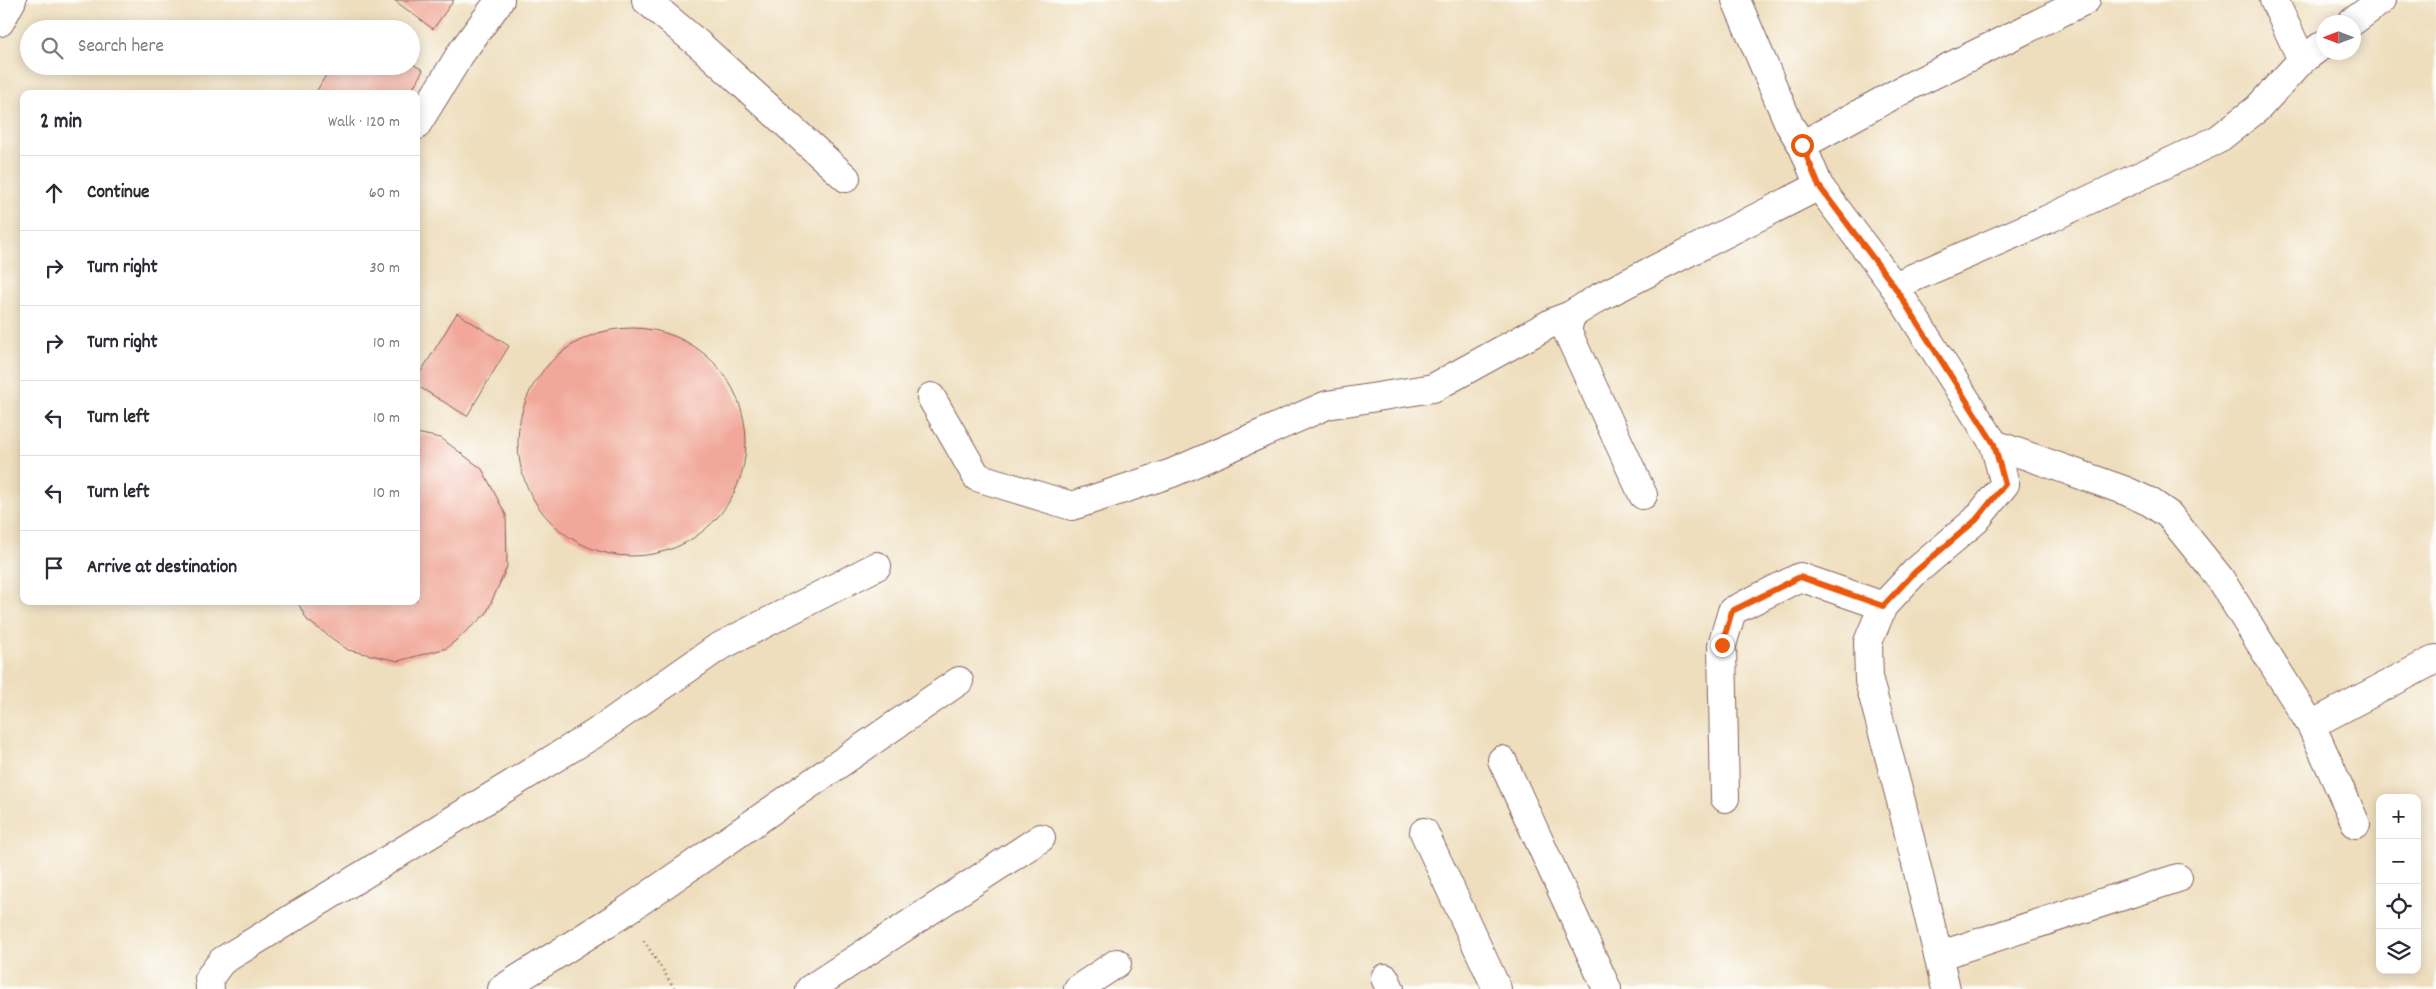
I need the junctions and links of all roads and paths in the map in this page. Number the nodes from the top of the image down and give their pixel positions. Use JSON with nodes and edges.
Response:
{"nodes":[{"id":1,"x":12,"y":0,"type":"edge"},
{"id":2,"x":500,"y":0,"type":"edge"},
{"id":3,"x":646,"y":0,"type":"edge"},
{"id":4,"x":1736,"y":0,"type":"edge"},
{"id":5,"x":2086,"y":0,"type":"edge"},
{"id":6,"x":2274,"y":0,"type":"edge"},
{"id":7,"x":2382,"y":0,"type":"edge"},
{"id":8,"x":2361,"y":15,"type":"edge"},
{"id":9,"x":0,"y":22,"type":"edge"},
{"id":10,"x":2316,"y":50,"type":"edge"},
{"id":11,"x":2302,"y":60,"type":"junction"},
{"id":12,"x":420,"y":120,"type":"edge"},
{"id":13,"x":1802,"y":145,"type":"junction"},
{"id":14,"x":846,"y":178,"type":"dead end"},
{"id":15,"x":1819,"y":186,"type":"junction"},
{"id":16,"x":1894,"y":286,"type":"junction"},
{"id":17,"x":1571,"y":315,"type":"junction"},
{"id":18,"x":931,"y":397,"type":"dead end"},
{"id":19,"x":1994,"y":444,"type":"junction"},
{"id":20,"x":1643,"y":495,"type":"dead end"},
{"id":21,"x":877,"y":566,"type":"dead end"},
{"id":22,"x":1883,"y":606,"type":"junction"},
{"id":23,"x":2436,"y":659,"type":"edge"},
{"id":24,"x":959,"y":681,"type":"dead end"},
{"id":25,"x":2311,"y":725,"type":"junction"},
{"id":26,"x":1502,"y":760,"type":"dead end"},
{"id":27,"x":1725,"y":798,"type":"dead end"},
{"id":28,"x":2356,"y":824,"type":"dead end"},
{"id":29,"x":1424,"y":832,"type":"dead end"},
{"id":30,"x":1041,"y":838,"type":"dead end"},
{"id":31,"x":2178,"y":878,"type":"dead end"},
{"id":32,"x":626,"y":911,"type":"junction"},
{"id":33,"x":1938,"y":956,"type":"junction"},
{"id":34,"x":1117,"y":964,"type":"dead end"},
{"id":35,"x":210,"y":989,"type":"edge"},
{"id":36,"x":502,"y":989,"type":"edge"},
{"id":37,"x":675,"y":989,"type":"edge"},
{"id":38,"x":810,"y":989,"type":"edge"},
{"id":39,"x":1078,"y":989,"type":"edge"},
{"id":40,"x":1498,"y":989,"type":"edge"},
{"id":41,"x":1607,"y":989,"type":"edge"},
{"id":42,"x":1946,"y":989,"type":"edge"}],
"edges":[{"from":1,"to":9,"type":"street"},
{"from":2,"to":12,"type":"street"},
{"from":3,"to":14,"type":"street"},
{"from":4,"to":13,"type":"street"},
{"from":5,"to":13,"type":"street"},
{"from":6,"to":11,"type":"street"},
{"from":7,"to":8,"type":"street"},
{"from":10,"to":11,"type":"street"},
{"from":11,"to":16,"type":"street"},
{"from":13,"to":15,"type":"street"},
{"from":15,"to":16,"type":"street"},
{"from":15,"to":17,"type":"street"},
{"from":16,"to":19,"type":"street"},
{"from":17,"to":18,"type":"street"},
{"from":17,"to":20,"type":"street"},
{"from":19,"to":22,"type":"street"},
{"from":19,"to":25,"type":"street"},
{"from":21,"to":35,"type":"street"},
{"from":22,"to":27,"type":"street"},
{"from":22,"to":33,"type":"street"},
{"from":23,"to":25,"type":"street"},
{"from":24,"to":32,"type":"street"},
{"from":25,"to":28,"type":"street"},
{"from":26,"to":41,"type":"street"},
{"from":29,"to":40,"type":"street"},
{"from":30,"to":38,"type":"street"},
{"from":31,"to":33,"type":"street"},
{"from":32,"to":36,"type":"street"},
{"from":32,"to":37,"type":"path"},
{"from":33,"to":42,"type":"street"},
{"from":34,"to":39,"type":"street"}]}
